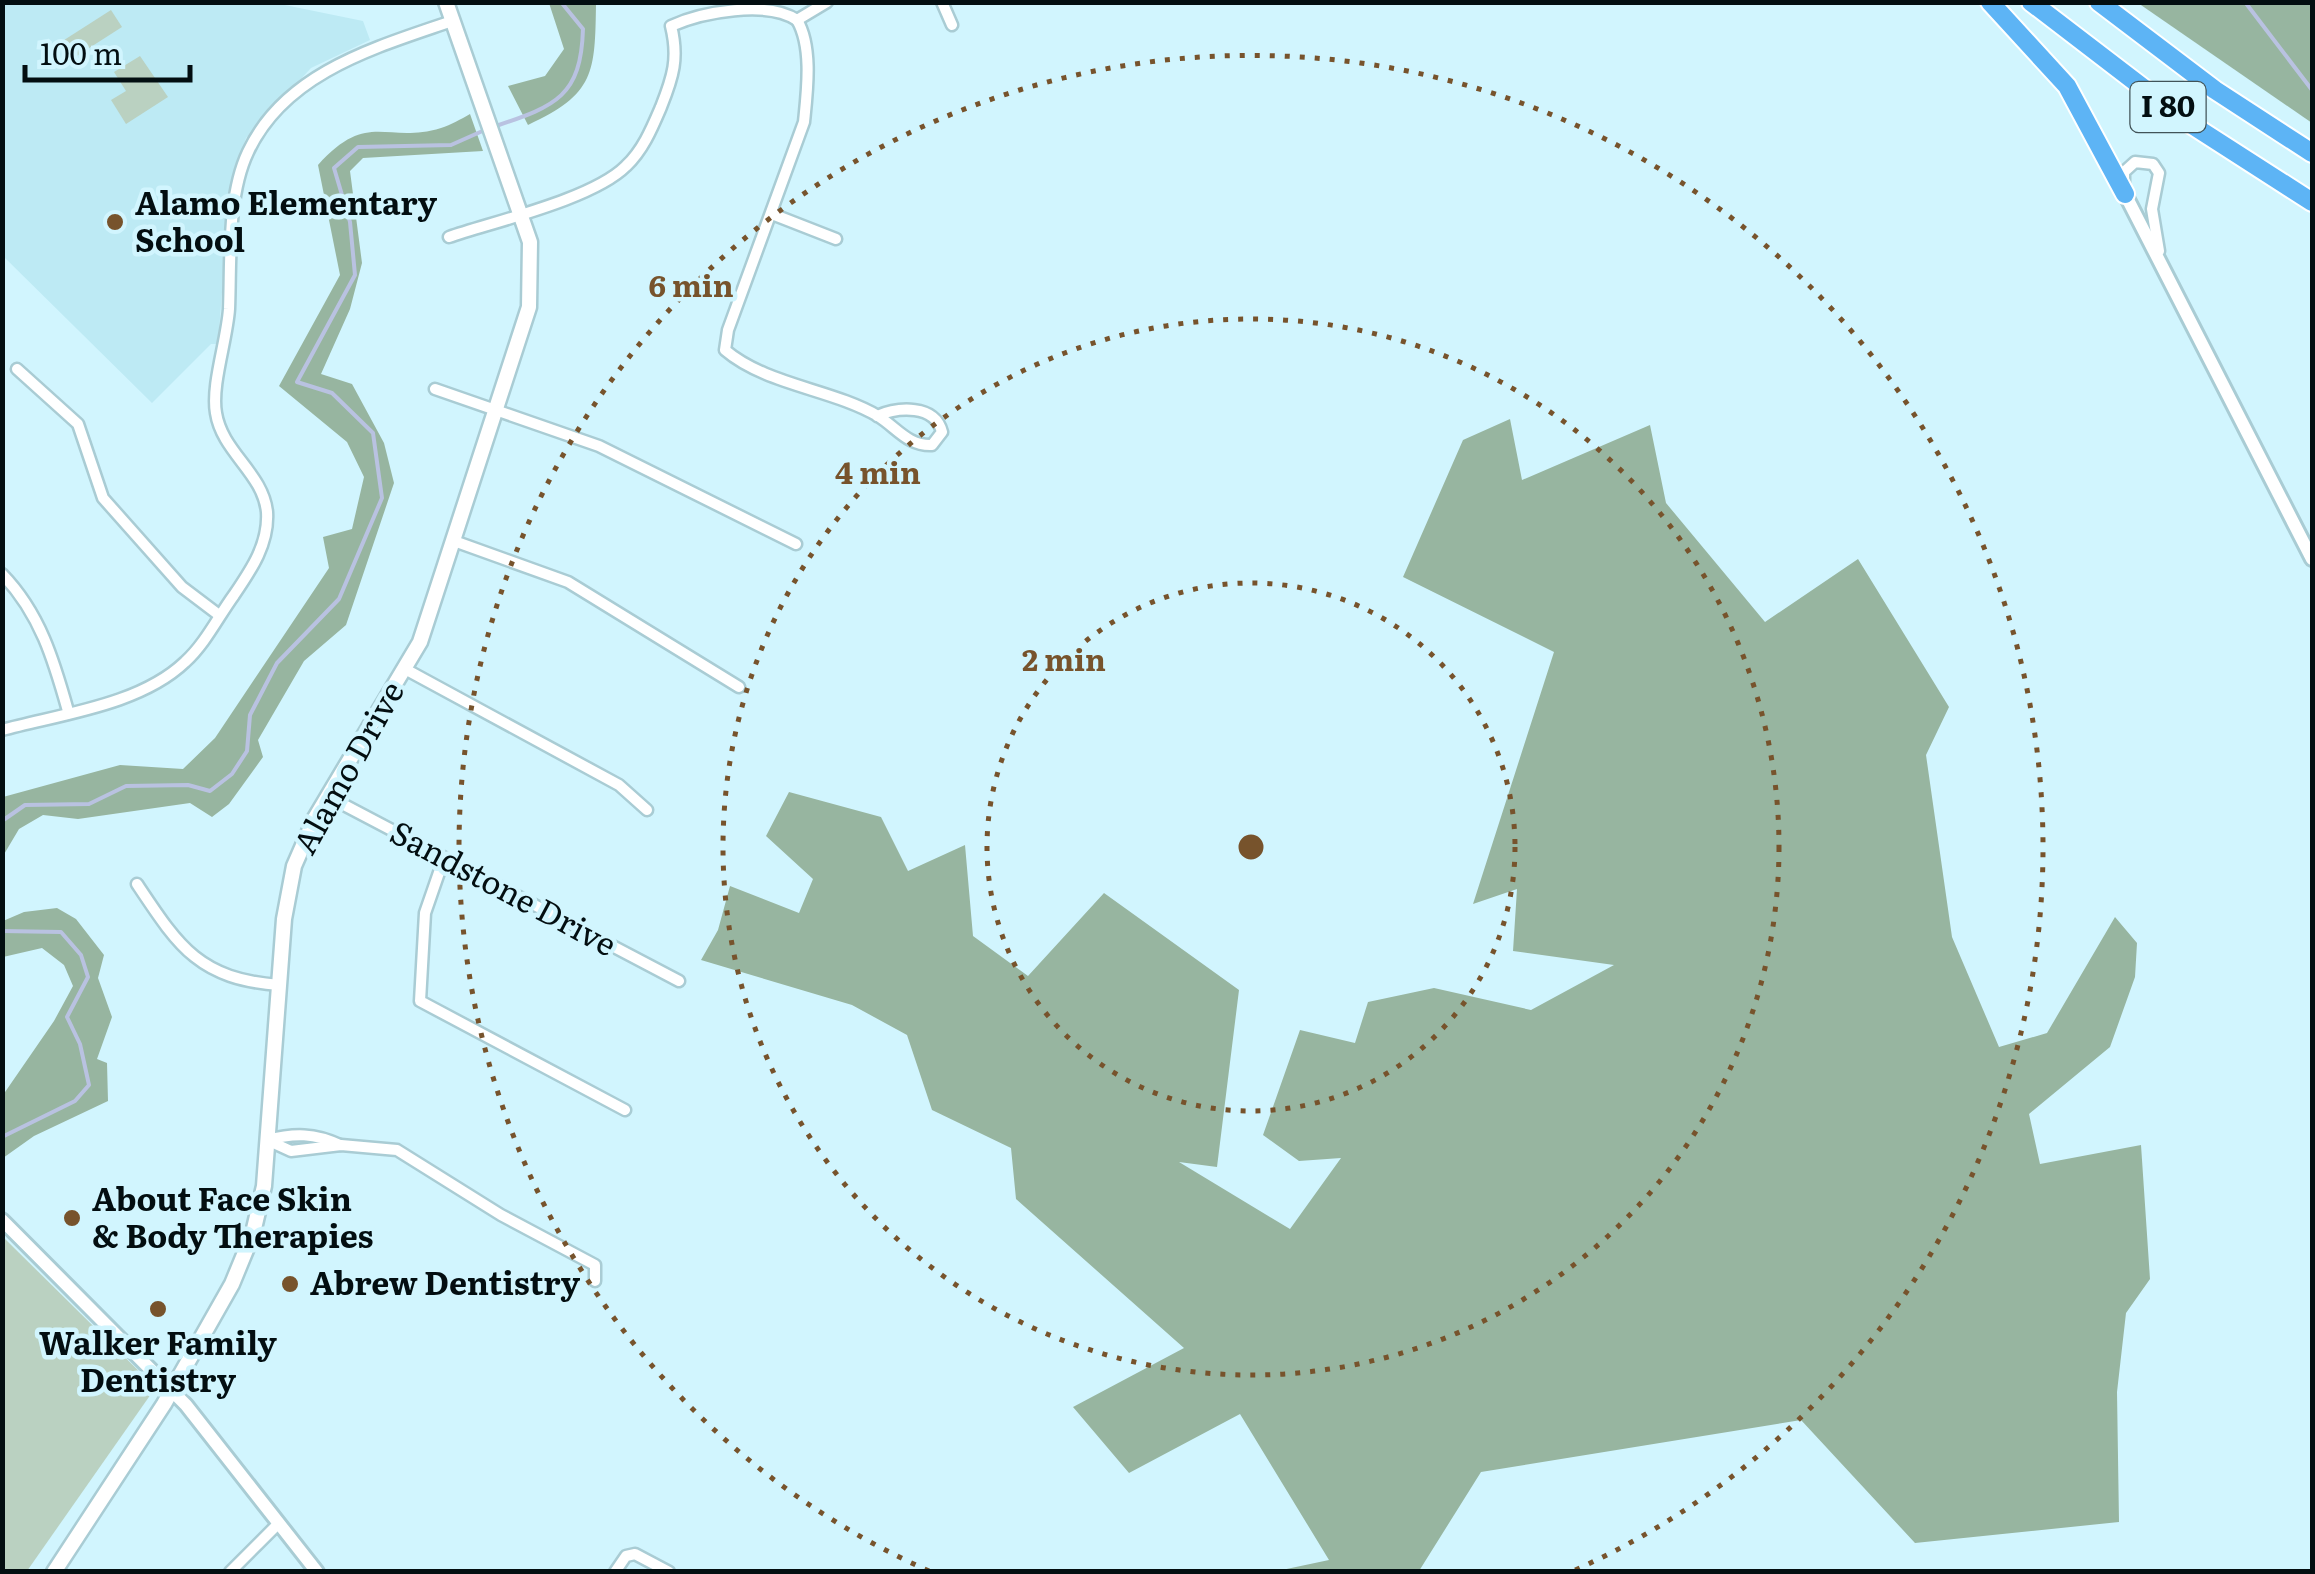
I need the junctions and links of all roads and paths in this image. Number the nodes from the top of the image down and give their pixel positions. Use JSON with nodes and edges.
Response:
{"nodes":[{"id":1,"x":446,"y":2,"type":"edge"},
{"id":2,"x":828,"y":2,"type":"edge"},
{"id":3,"x":942,"y":2,"type":"edge"},
{"id":4,"x":1990,"y":2,"type":"edge"},
{"id":5,"x":2031,"y":2,"type":"edge"},
{"id":6,"x":2099,"y":2,"type":"edge"},
{"id":7,"x":797,"y":20,"type":"junction"},
{"id":8,"x":452,"y":21,"type":"junction"},
{"id":9,"x":952,"y":25,"type":"dead end"},
{"id":10,"x":2312,"y":153,"type":"edge"},
{"id":11,"x":2124,"y":194,"type":"junction"},
{"id":12,"x":2312,"y":202,"type":"edge"},
{"id":13,"x":520,"y":212,"type":"junction"},
{"id":14,"x":772,"y":214,"type":"junction"},
{"id":15,"x":449,"y":237,"type":"dead end"},
{"id":16,"x":836,"y":239,"type":"dead end"},
{"id":17,"x":2162,"y":261,"type":"junction"},
{"id":18,"x":17,"y":369,"type":"dead end"},
{"id":19,"x":434,"y":389,"type":"dead end"},
{"id":20,"x":496,"y":412,"type":"junction"},
{"id":21,"x":878,"y":416,"type":"junction"},
{"id":22,"x":454,"y":541,"type":"junction"},
{"id":23,"x":796,"y":544,"type":"dead end"},
{"id":24,"x":2312,"y":560,"type":"edge"},
{"id":25,"x":2,"y":574,"type":"edge"},
{"id":26,"x":219,"y":615,"type":"junction"},
{"id":27,"x":405,"y":668,"type":"junction"},
{"id":28,"x":739,"y":687,"type":"dead end"},
{"id":29,"x":68,"y":712,"type":"junction"},
{"id":30,"x":2,"y":730,"type":"edge"},
{"id":31,"x":328,"y":796,"type":"junction"},
{"id":32,"x":646,"y":810,"type":"dead end"},
{"id":33,"x":443,"y":861,"type":"junction"},
{"id":34,"x":137,"y":884,"type":"dead end"},
{"id":35,"x":679,"y":981,"type":"dead end"},
{"id":36,"x":279,"y":985,"type":"junction"},
{"id":37,"x":625,"y":1110,"type":"dead end"},
{"id":38,"x":267,"y":1140,"type":"junction"},
{"id":39,"x":2,"y":1220,"type":"edge"},
{"id":40,"x":595,"y":1281,"type":"dead end"},
{"id":41,"x":172,"y":1390,"type":"junction"},
{"id":42,"x":279,"y":1523,"type":"junction"},
{"id":43,"x":54,"y":1572,"type":"edge"},
{"id":44,"x":230,"y":1572,"type":"edge"},
{"id":45,"x":317,"y":1572,"type":"edge"},
{"id":46,"x":615,"y":1572,"type":"edge"},
{"id":47,"x":669,"y":1572,"type":"edge"}],
"edges":[{"from":1,"to":8,"type":"main road","name":"Alamo Drive"},
{"from":2,"to":7,"type":"street"},
{"from":3,"to":9,"type":"street"},
{"from":4,"to":11,"type":"highway"},
{"from":5,"to":12,"type":"highway","number":"I 80"},
{"from":6,"to":10,"type":"highway","number":"I 80"},
{"from":7,"to":13,"type":"street"},
{"from":7,"to":14,"type":"street"},
{"from":8,"to":13,"type":"main road","name":"Alamo Drive"},
{"from":8,"to":26,"type":"street"},
{"from":11,"to":17,"type":"street"},
{"from":11,"to":17,"type":"street"},
{"from":13,"to":15,"type":"street"},
{"from":13,"to":20,"type":"main road","name":"Alamo Drive"},
{"from":14,"to":16,"type":"street"},
{"from":14,"to":21,"type":"street"},
{"from":17,"to":24,"type":"street"},
{"from":18,"to":26,"type":"street"},
{"from":19,"to":20,"type":"street"},
{"from":20,"to":22,"type":"main road","name":"Alamo Drive"},
{"from":20,"to":23,"type":"street"},
{"from":21,"to":21,"type":"street"},
{"from":22,"to":27,"type":"main road","name":"Alamo Drive"},
{"from":22,"to":28,"type":"street"},
{"from":25,"to":29,"type":"street"},
{"from":26,"to":29,"type":"street"},
{"from":27,"to":31,"type":"main road","name":"Alamo Drive"},
{"from":27,"to":32,"type":"street"},
{"from":29,"to":30,"type":"street"},
{"from":31,"to":33,"type":"street","name":"Sandstone Drive"},
{"from":31,"to":36,"type":"main road","name":"Alamo Drive"},
{"from":33,"to":35,"type":"street","name":"Sandstone Drive"},
{"from":33,"to":37,"type":"street"},
{"from":34,"to":36,"type":"street"},
{"from":36,"to":38,"type":"main road","name":"Alamo Drive"},
{"from":38,"to":40,"type":"street"},
{"from":38,"to":41,"type":"main road","name":"Alamo Drive"},
{"from":39,"to":41,"type":"street"},
{"from":41,"to":42,"type":"street"},
{"from":41,"to":43,"type":"main road","name":"Alamo Drive"},
{"from":42,"to":44,"type":"street"},
{"from":42,"to":45,"type":"street"},
{"from":46,"to":47,"type":"street"}]}
